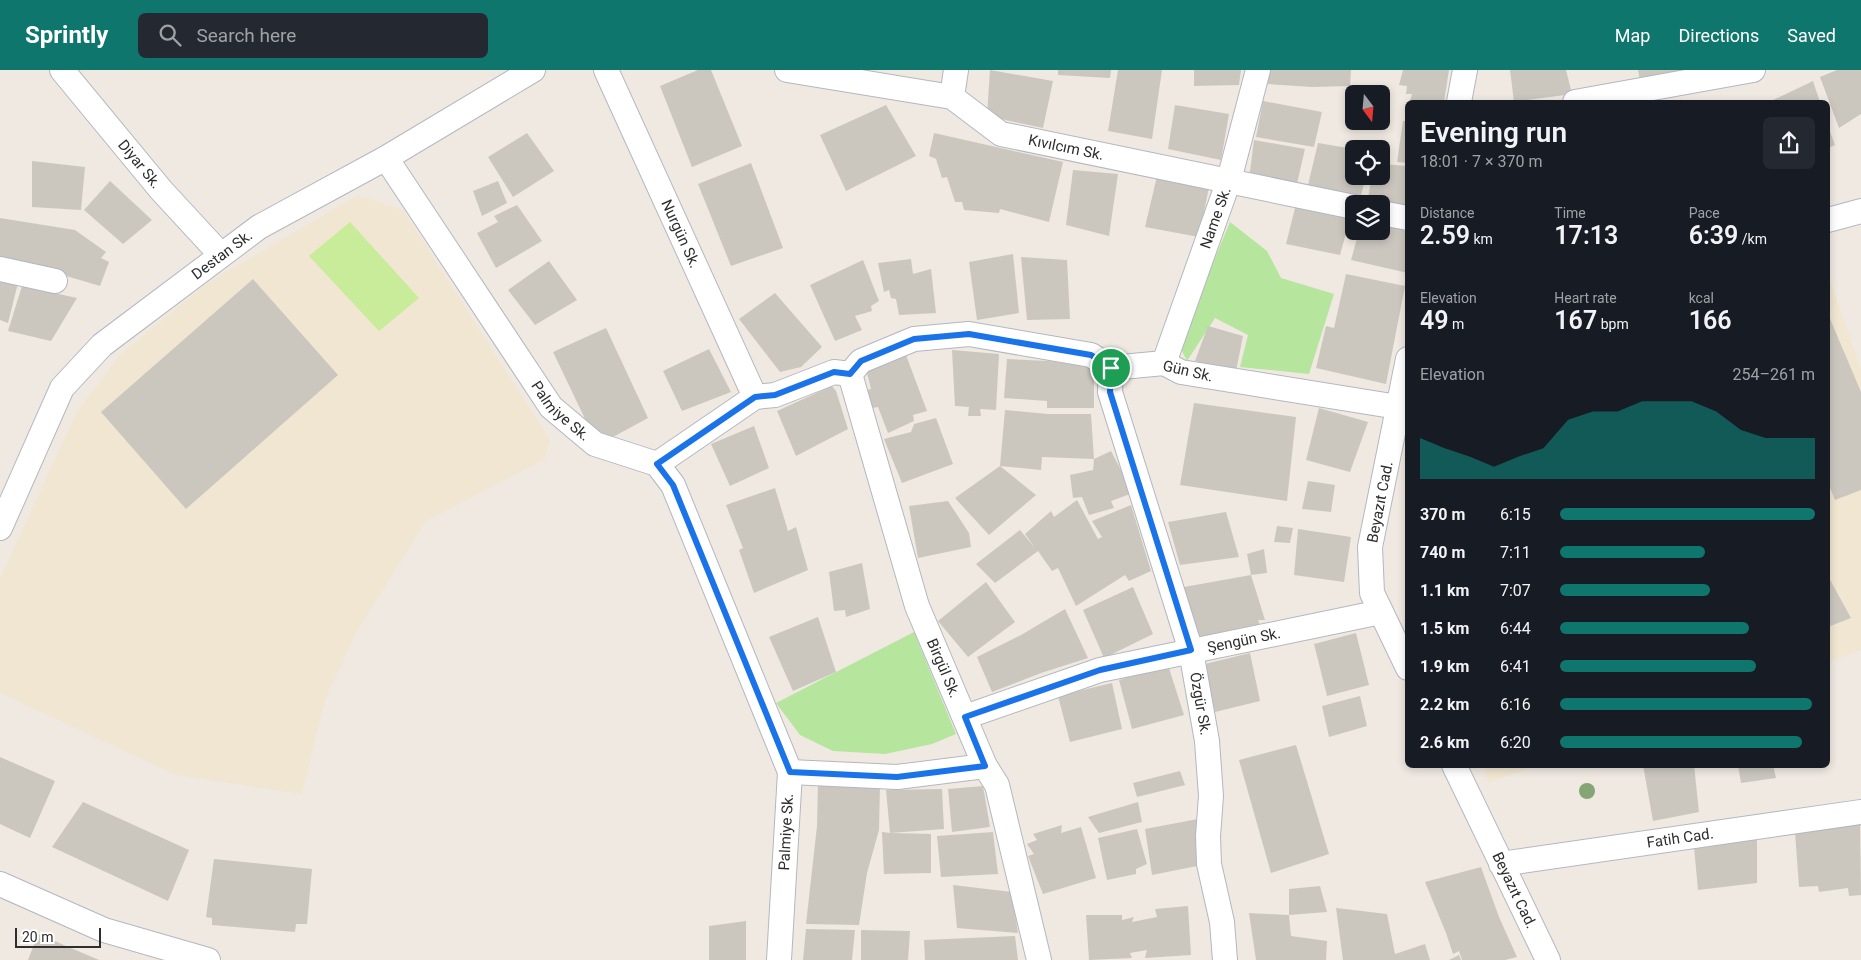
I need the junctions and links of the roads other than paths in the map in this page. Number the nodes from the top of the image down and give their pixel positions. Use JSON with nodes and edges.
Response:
{"nodes":[{"id":1,"x":62,"y":70,"type":"edge"},
{"id":2,"x":533,"y":70,"type":"edge"},
{"id":3,"x":606,"y":70,"type":"edge"},
{"id":4,"x":787,"y":70,"type":"edge"},
{"id":5,"x":956,"y":70,"type":"edge"},
{"id":6,"x":1258,"y":70,"type":"edge"},
{"id":7,"x":1465,"y":70,"type":"edge"},
{"id":8,"x":1753,"y":70,"type":"edge"},
{"id":9,"x":952,"y":97,"type":"junction"},
{"id":10,"x":1459,"y":100,"type":"edge"},
{"id":11,"x":1586,"y":100,"type":"edge"},
{"id":12,"x":386,"y":158,"type":"junction"},
{"id":13,"x":1229,"y":180,"type":"junction"},
{"id":14,"x":1345,"y":205,"type":"edge"},
{"id":15,"x":1861,"y":211,"type":"edge"},
{"id":16,"x":1390,"y":215,"type":"edge"},
{"id":17,"x":1405,"y":217,"type":"edge"},
{"id":18,"x":1830,"y":219,"type":"edge"},
{"id":19,"x":221,"y":255,"type":"junction"},
{"id":20,"x":0,"y":269,"type":"edge"},
{"id":21,"x":55,"y":281,"type":"dead end"},
{"id":22,"x":1164,"y":363,"type":"junction"},
{"id":23,"x":1111,"y":368,"type":"junction"},
{"id":24,"x":850,"y":374,"type":"junction"},
{"id":25,"x":1405,"y":374,"type":"edge"},
{"id":26,"x":755,"y":397,"type":"junction"},
{"id":27,"x":1398,"y":406,"type":"junction"},
{"id":28,"x":657,"y":464,"type":"junction"},
{"id":29,"x":0,"y":528,"type":"edge"},
{"id":30,"x":1381,"y":612,"type":"junction"},
{"id":31,"x":1191,"y":650,"type":"junction"},
{"id":32,"x":1405,"y":662,"type":"edge"},
{"id":33,"x":965,"y":717,"type":"junction"},
{"id":34,"x":985,"y":766,"type":"junction"},
{"id":35,"x":1455,"y":768,"type":"edge"},
{"id":36,"x":790,"y":772,"type":"junction"},
{"id":37,"x":1861,"y":812,"type":"edge"},
{"id":38,"x":1501,"y":864,"type":"junction"},
{"id":39,"x":0,"y":884,"type":"edge"},
{"id":40,"x":208,"y":960,"type":"edge"},
{"id":41,"x":779,"y":960,"type":"edge"},
{"id":42,"x":1040,"y":960,"type":"edge"},
{"id":43,"x":1225,"y":960,"type":"edge"},
{"id":44,"x":1548,"y":960,"type":"edge"}],
"edges":[{"from":1,"to":19,"type":"street","name":"Diyar Sk."},
{"from":2,"to":12,"type":"street","name":"Destan Sk."},
{"from":3,"to":26,"type":"street","name":"Nurgün Sk."},
{"from":4,"to":9,"type":"street","name":"Kıvılcım Sk."},
{"from":5,"to":9,"type":"street"},
{"from":6,"to":13,"type":"street","name":"Name Sk."},
{"from":7,"to":10,"type":"street"},
{"from":8,"to":11,"type":"street"},
{"from":9,"to":13,"type":"street","name":"Kıvılcım Sk."},
{"from":12,"to":19,"type":"street","name":"Destan Sk."},
{"from":12,"to":28,"type":"street","name":"Palmiye Sk."},
{"from":13,"to":14,"type":"street","name":"Kıvılcım Sk."},
{"from":13,"to":22,"type":"street","name":"Name Sk."},
{"from":15,"to":18,"type":"street"},
{"from":16,"to":17,"type":"street"},
{"from":19,"to":29,"type":"street","name":"Destan Sk."},
{"from":20,"to":21,"type":"street"},
{"from":22,"to":23,"type":"street","name":"Gün Sk."},
{"from":22,"to":27,"type":"street","name":"Gün Sk."},
{"from":23,"to":24,"type":"street"},
{"from":23,"to":31,"type":"street","name":"Özgür Sk."},
{"from":24,"to":26,"type":"street"},
{"from":24,"to":33,"type":"street","name":"Birgül Sk."},
{"from":25,"to":27,"type":"street","name":"Beyazıt Cad."},
{"from":26,"to":28,"type":"street"},
{"from":27,"to":30,"type":"street","name":"Beyazıt Cad."},
{"from":28,"to":36,"type":"street","name":"Palmiye Sk."},
{"from":30,"to":31,"type":"street","name":"Şengün Sk."},
{"from":30,"to":32,"type":"street","name":"Beyazıt Cad."},
{"from":31,"to":33,"type":"street","name":"Şengün Sk."},
{"from":31,"to":43,"type":"street","name":"Özgür Sk."},
{"from":33,"to":34,"type":"street","name":"Birgül Sk."},
{"from":34,"to":36,"type":"street"},
{"from":34,"to":42,"type":"street","name":"Birgül Sk."},
{"from":35,"to":38,"type":"street","name":"Beyazıt Cad."},
{"from":36,"to":41,"type":"street","name":"Palmiye Sk."},
{"from":37,"to":38,"type":"street","name":"Fatih Cad."},
{"from":38,"to":44,"type":"street","name":"Beyazıt Cad."},
{"from":39,"to":40,"type":"street"}]}
